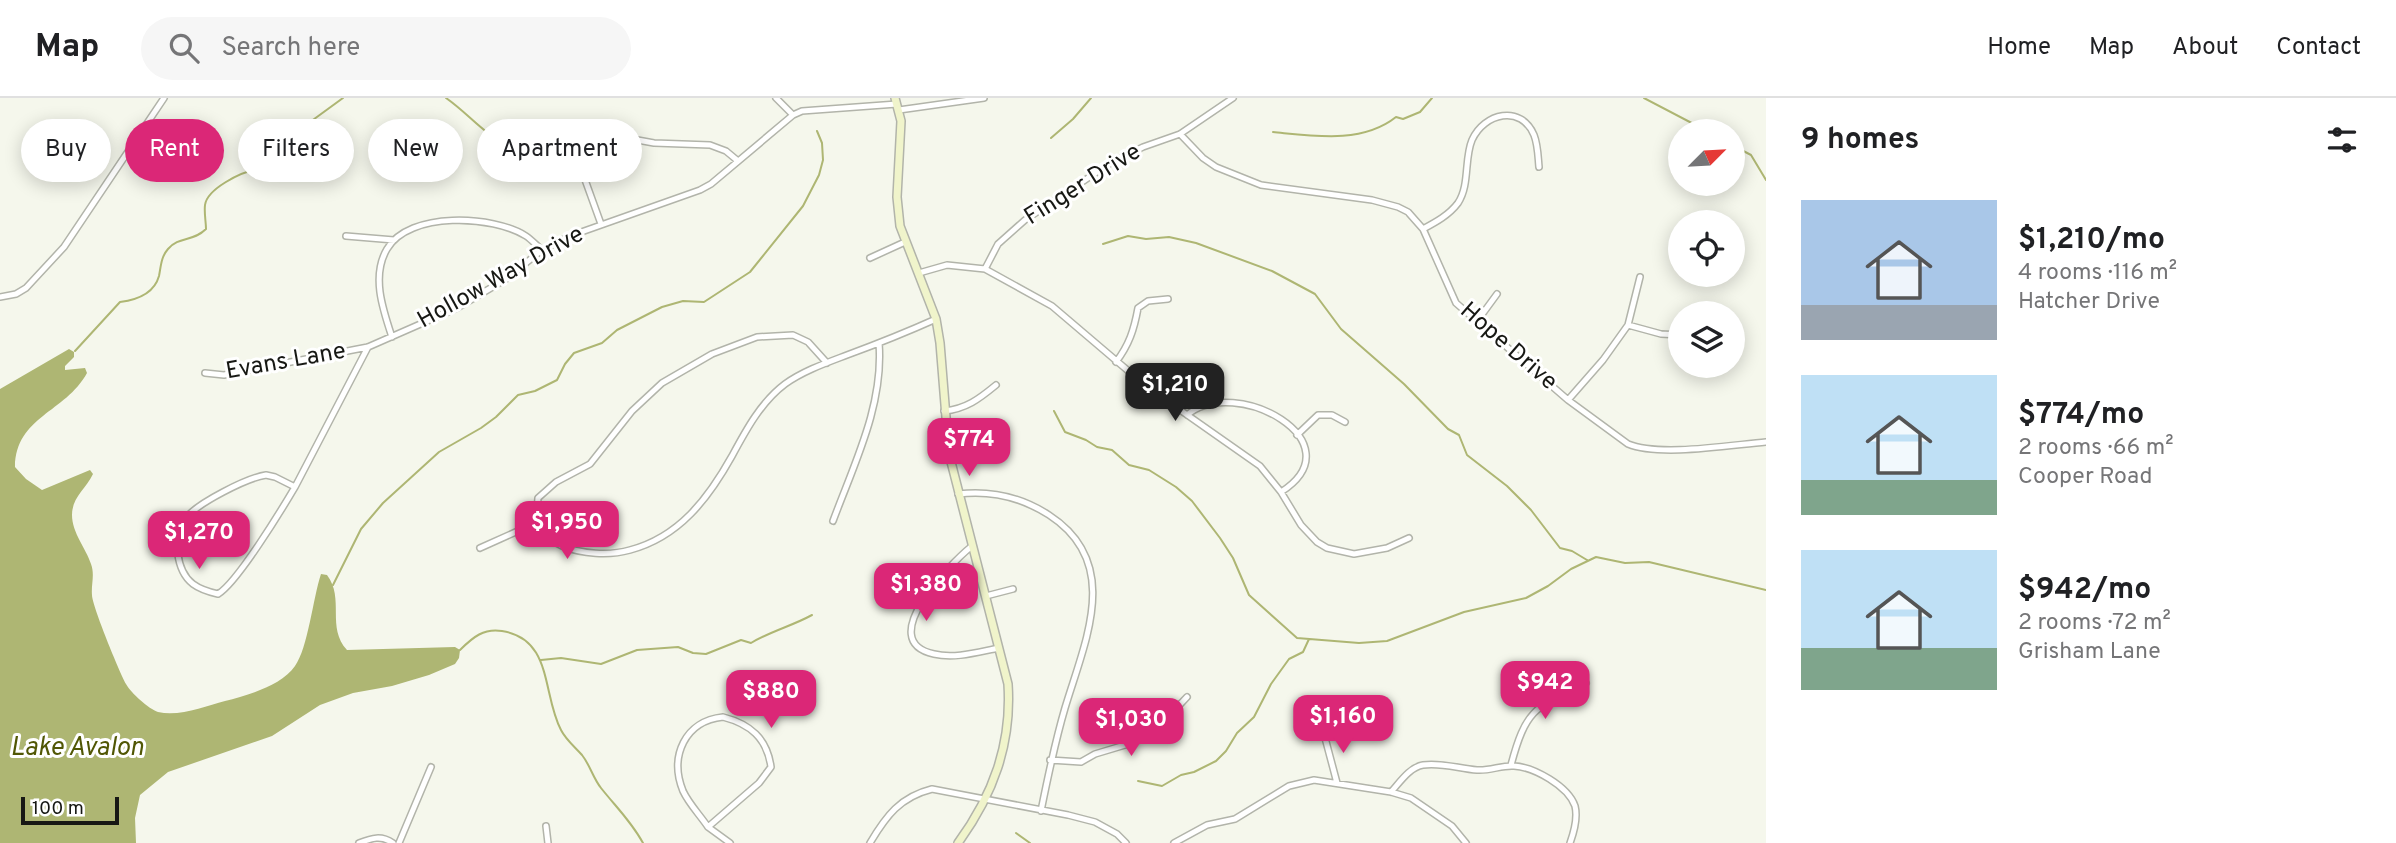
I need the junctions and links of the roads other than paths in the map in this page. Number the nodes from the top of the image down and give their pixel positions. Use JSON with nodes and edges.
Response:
{"nodes":[{"id":1,"x":164,"y":98,"type":"edge"},
{"id":2,"x":776,"y":98,"type":"edge"},
{"id":3,"x":984,"y":98,"type":"edge"},
{"id":4,"x":1233,"y":98,"type":"edge"},
{"id":5,"x":897,"y":104,"type":"edge"},
{"id":6,"x":793,"y":115,"type":"junction"},
{"id":7,"x":1180,"y":134,"type":"junction"},
{"id":8,"x":738,"y":161,"type":"junction"},
{"id":9,"x":1539,"y":167,"type":"dead end"},
{"id":10,"x":601,"y":224,"type":"junction"},
{"id":11,"x":1423,"y":229,"type":"junction"},
{"id":12,"x":346,"y":236,"type":"dead end"},
{"id":13,"x":394,"y":240,"type":"junction"},
{"id":14,"x":905,"y":242,"type":"junction"},
{"id":15,"x":542,"y":250,"type":"junction"},
{"id":16,"x":870,"y":258,"type":"dead end"},
{"id":17,"x":985,"y":269,"type":"junction"},
{"id":18,"x":919,"y":273,"type":"junction"},
{"id":19,"x":1640,"y":277,"type":"dead end"},
{"id":20,"x":1497,"y":294,"type":"dead end"},
{"id":21,"x":0,"y":297,"type":"edge"},
{"id":22,"x":1168,"y":299,"type":"dead end"},
{"id":23,"x":936,"y":319,"type":"junction"},
{"id":24,"x":1478,"y":320,"type":"junction"},
{"id":25,"x":1629,"y":325,"type":"junction"},
{"id":26,"x":1668,"y":334,"type":"edge"},
{"id":27,"x":392,"y":337,"type":"junction"},
{"id":28,"x":879,"y":342,"type":"junction"},
{"id":29,"x":368,"y":347,"type":"junction"},
{"id":30,"x":1116,"y":362,"type":"junction"},
{"id":31,"x":827,"y":363,"type":"junction"},
{"id":32,"x":205,"y":373,"type":"dead end"},
{"id":33,"x":996,"y":386,"type":"dead end"},
{"id":34,"x":1568,"y":400,"type":"junction"},
{"id":35,"x":944,"y":411,"type":"junction"},
{"id":36,"x":1187,"y":415,"type":"junction"},
{"id":37,"x":1345,"y":422,"type":"dead end"},
{"id":38,"x":1297,"y":435,"type":"junction"},
{"id":39,"x":1766,"y":442,"type":"edge"},
{"id":40,"x":295,"y":487,"type":"junction"},
{"id":41,"x":1281,"y":492,"type":"junction"},
{"id":42,"x":958,"y":494,"type":"junction"},
{"id":43,"x":833,"y":521,"type":"dead end"},
{"id":44,"x":538,"y":522,"type":"junction"},
{"id":45,"x":1409,"y":538,"type":"dead end"},
{"id":46,"x":972,"y":546,"type":"junction"},
{"id":47,"x":480,"y":548,"type":"dead end"},
{"id":48,"x":1013,"y":589,"type":"dead end"},
{"id":49,"x":986,"y":596,"type":"junction"},
{"id":50,"x":999,"y":648,"type":"junction"},
{"id":51,"x":1586,"y":683,"type":"dead end"},
{"id":52,"x":1187,"y":697,"type":"dead end"},
{"id":53,"x":1324,"y":734,"type":"dead end"},
{"id":54,"x":1051,"y":760,"type":"junction"},
{"id":55,"x":1511,"y":765,"type":"junction"},
{"id":56,"x":431,"y":767,"type":"dead end"},
{"id":57,"x":1337,"y":783,"type":"junction"},
{"id":58,"x":1391,"y":792,"type":"junction"},
{"id":59,"x":985,"y":800,"type":"junction"},
{"id":60,"x":1041,"y":811,"type":"junction"},
{"id":61,"x":546,"y":826,"type":"dead end"},
{"id":62,"x":708,"y":827,"type":"junction"},
{"id":63,"x":359,"y":843,"type":"edge"},
{"id":64,"x":393,"y":843,"type":"edge"},
{"id":65,"x":399,"y":843,"type":"edge"},
{"id":66,"x":548,"y":843,"type":"edge"},
{"id":67,"x":730,"y":843,"type":"edge"},
{"id":68,"x":870,"y":843,"type":"edge"},
{"id":69,"x":958,"y":843,"type":"edge"},
{"id":70,"x":1126,"y":843,"type":"edge"},
{"id":71,"x":1174,"y":843,"type":"edge"},
{"id":72,"x":1466,"y":843,"type":"edge"},
{"id":73,"x":1570,"y":843,"type":"edge"}],
"edges":[{"from":1,"to":21,"type":"street"},
{"from":2,"to":6,"type":"street"},
{"from":3,"to":5,"type":"street"},
{"from":4,"to":7,"type":"street","name":"Finger Drive"},
{"from":5,"to":6,"type":"street"},
{"from":5,"to":14,"type":"street"},
{"from":6,"to":8,"type":"street","name":"Hollow Way Drive"},
{"from":7,"to":11,"type":"street","name":"Hope Drive"},
{"from":7,"to":17,"type":"street","name":"Finger Drive"},
{"from":8,"to":10,"type":"street","name":"Hollow Way Drive"},
{"from":8,"to":10,"type":"street"},
{"from":9,"to":11,"type":"street"},
{"from":10,"to":15,"type":"street","name":"Hollow Way Drive"},
{"from":11,"to":24,"type":"street","name":"Hope Drive"},
{"from":12,"to":13,"type":"street"},
{"from":13,"to":15,"type":"street"},
{"from":13,"to":27,"type":"street"},
{"from":14,"to":16,"type":"street"},
{"from":14,"to":18,"type":"street"},
{"from":15,"to":27,"type":"street","name":"Hollow Way Drive"},
{"from":17,"to":18,"type":"street"},
{"from":17,"to":30,"type":"street"},
{"from":18,"to":23,"type":"street"},
{"from":19,"to":25,"type":"street"},
{"from":20,"to":24,"type":"street"},
{"from":22,"to":30,"type":"street"},
{"from":23,"to":28,"type":"street"},
{"from":23,"to":35,"type":"street"},
{"from":24,"to":34,"type":"street","name":"Hope Drive"},
{"from":25,"to":26,"type":"street"},
{"from":25,"to":34,"type":"street"},
{"from":27,"to":29,"type":"street","name":"Hollow Way Drive"},
{"from":28,"to":31,"type":"street"},
{"from":28,"to":43,"type":"street"},
{"from":29,"to":32,"type":"street","name":"Evans Lane"},
{"from":29,"to":40,"type":"street"},
{"from":30,"to":36,"type":"street"},
{"from":31,"to":44,"type":"street"},
{"from":31,"to":44,"type":"street"},
{"from":33,"to":35,"type":"street"},
{"from":34,"to":39,"type":"street","name":"Hope Drive"},
{"from":35,"to":42,"type":"street"},
{"from":36,"to":38,"type":"street"},
{"from":36,"to":41,"type":"street"},
{"from":37,"to":38,"type":"street"},
{"from":38,"to":41,"type":"street"},
{"from":40,"to":40,"type":"street"},
{"from":41,"to":45,"type":"street"},
{"from":42,"to":46,"type":"street"},
{"from":42,"to":54,"type":"street"},
{"from":44,"to":47,"type":"street"},
{"from":46,"to":49,"type":"street"},
{"from":46,"to":50,"type":"street"},
{"from":48,"to":49,"type":"street"},
{"from":49,"to":50,"type":"street"},
{"from":50,"to":59,"type":"street"},
{"from":51,"to":55,"type":"street"},
{"from":52,"to":54,"type":"street"},
{"from":53,"to":57,"type":"street"},
{"from":54,"to":60,"type":"street"},
{"from":55,"to":58,"type":"street"},
{"from":55,"to":73,"type":"street"},
{"from":56,"to":65,"type":"street"},
{"from":57,"to":58,"type":"street"},
{"from":57,"to":71,"type":"street"},
{"from":58,"to":72,"type":"street"},
{"from":59,"to":60,"type":"street"},
{"from":59,"to":68,"type":"street"},
{"from":59,"to":69,"type":"street"},
{"from":60,"to":70,"type":"street"},
{"from":61,"to":66,"type":"street"},
{"from":62,"to":62,"type":"street"},
{"from":62,"to":67,"type":"street"},
{"from":63,"to":64,"type":"street"}]}
